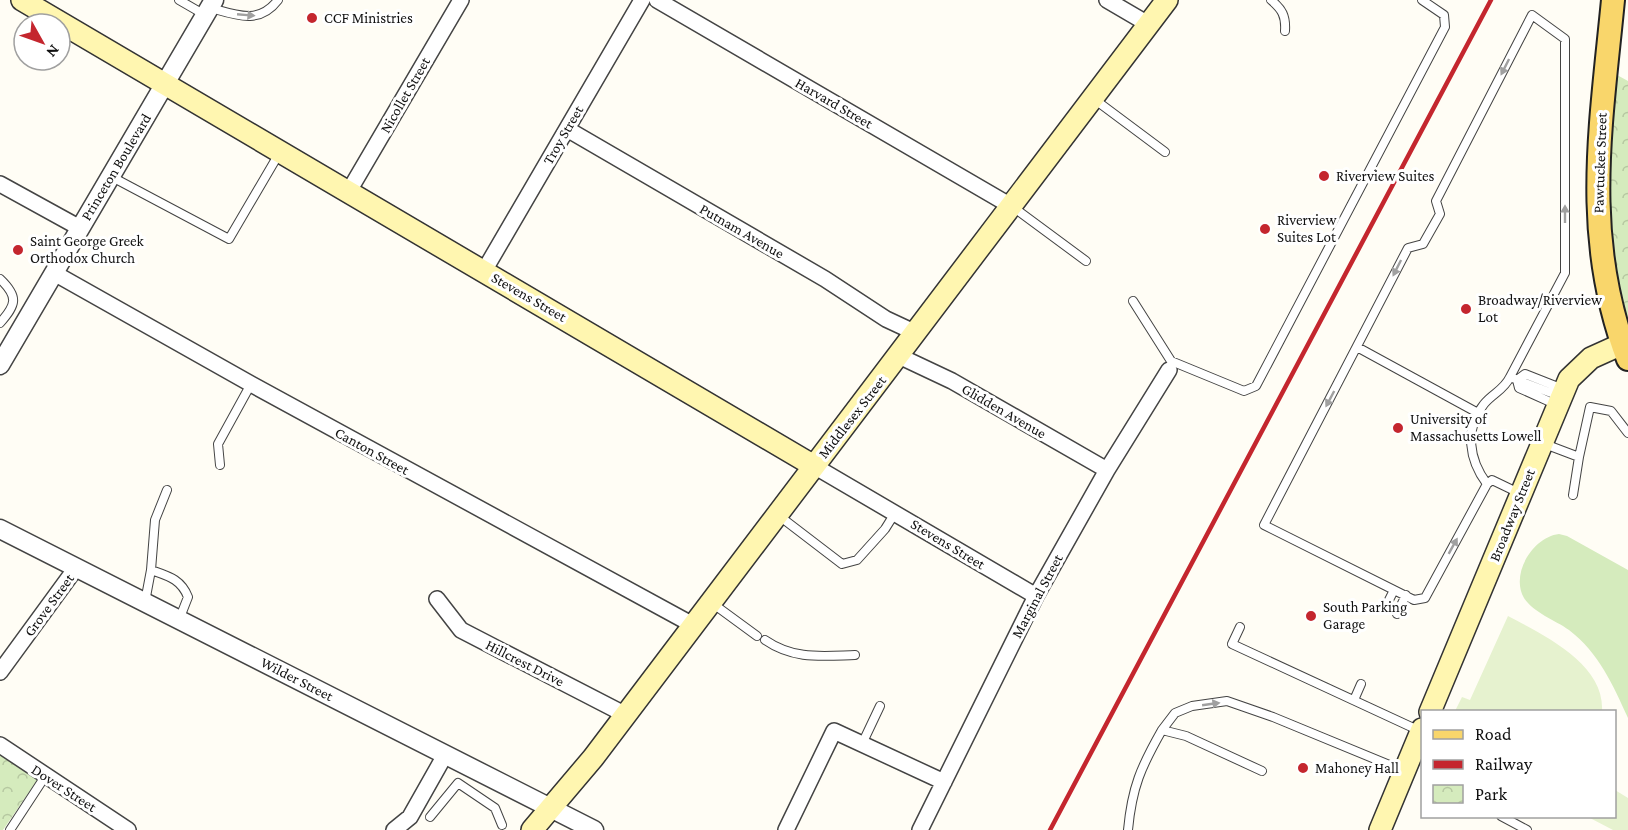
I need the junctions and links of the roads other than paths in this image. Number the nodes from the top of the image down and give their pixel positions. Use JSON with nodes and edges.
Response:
{"nodes":[{"id":1,"x":22,"y":0,"type":"edge"},
{"id":2,"x":179,"y":0,"type":"edge"},
{"id":3,"x":278,"y":0,"type":"edge"},
{"id":4,"x":461,"y":0,"type":"edge"},
{"id":5,"x":642,"y":0,"type":"edge"},
{"id":6,"x":657,"y":0,"type":"edge"},
{"id":7,"x":1107,"y":0,"type":"edge"},
{"id":8,"x":1167,"y":0,"type":"edge"},
{"id":9,"x":1270,"y":0,"type":"edge"},
{"id":10,"x":1422,"y":0,"type":"edge"},
{"id":11,"x":1613,"y":0,"type":"edge"},
{"id":12,"x":209,"y":7,"type":"edge"},
{"id":13,"x":1148,"y":24,"type":"junction"},
{"id":14,"x":1285,"y":31,"type":"dead end"},
{"id":15,"x":165,"y":83,"type":"junction"},
{"id":16,"x":1093,"y":99,"type":"junction"},
{"id":17,"x":567,"y":129,"type":"junction"},
{"id":18,"x":281,"y":150,"type":"junction"},
{"id":19,"x":1165,"y":152,"type":"dead end"},
{"id":20,"x":111,"y":176,"type":"junction"},
{"id":21,"x":0,"y":184,"type":"edge"},
{"id":22,"x":349,"y":191,"type":"junction"},
{"id":23,"x":1011,"y":206,"type":"junction"},
{"id":24,"x":80,"y":228,"type":"junction"},
{"id":25,"x":1086,"y":261,"type":"dead end"},
{"id":26,"x":484,"y":271,"type":"junction"},
{"id":27,"x":54,"y":273,"type":"junction"},
{"id":28,"x":0,"y":279,"type":"edge"},
{"id":29,"x":1133,"y":301,"type":"dead end"},
{"id":30,"x":20,"y":314,"type":"junction"},
{"id":31,"x":0,"y":323,"type":"edge"},
{"id":32,"x":916,"y":333,"type":"junction"},
{"id":33,"x":1357,"y":347,"type":"junction"},
{"id":34,"x":1625,"y":352,"type":"edge"},
{"id":35,"x":899,"y":356,"type":"junction"},
{"id":36,"x":0,"y":366,"type":"edge"},
{"id":37,"x":1169,"y":370,"type":"dead end"},
{"id":38,"x":1513,"y":378,"type":"junction"},
{"id":39,"x":251,"y":384,"type":"junction"},
{"id":40,"x":1561,"y":397,"type":"junction"},
{"id":41,"x":1478,"y":413,"type":"junction"},
{"id":42,"x":1628,"y":433,"type":"edge"},
{"id":43,"x":1542,"y":443,"type":"junction"},
{"id":44,"x":1579,"y":457,"type":"junction"},
{"id":45,"x":220,"y":465,"type":"dead end"},
{"id":46,"x":814,"y":466,"type":"junction"},
{"id":47,"x":1107,"y":470,"type":"junction"},
{"id":48,"x":1486,"y":484,"type":"junction"},
{"id":49,"x":167,"y":490,"type":"dead end"},
{"id":50,"x":1520,"y":494,"type":"junction"},
{"id":51,"x":1573,"y":495,"type":"dead end"},
{"id":52,"x":895,"y":513,"type":"junction"},
{"id":53,"x":777,"y":515,"type":"junction"},
{"id":54,"x":0,"y":529,"type":"edge"},
{"id":55,"x":76,"y":568,"type":"junction"},
{"id":56,"x":151,"y":570,"type":"junction"},
{"id":57,"x":1394,"y":590,"type":"junction"},
{"id":58,"x":1036,"y":596,"type":"junction"},
{"id":59,"x":1406,"y":596,"type":"junction"},
{"id":60,"x":437,"y":599,"type":"dead end"},
{"id":61,"x":145,"y":602,"type":"junction"},
{"id":62,"x":711,"y":602,"type":"junction"},
{"id":63,"x":1385,"y":608,"type":"dead end"},
{"id":64,"x":1397,"y":614,"type":"dead end"},
{"id":65,"x":179,"y":620,"type":"junction"},
{"id":66,"x":693,"y":625,"type":"junction"},
{"id":67,"x":1240,"y":627,"type":"dead end"},
{"id":68,"x":855,"y":655,"type":"dead end"},
{"id":69,"x":0,"y":672,"type":"edge"},
{"id":70,"x":1360,"y":684,"type":"dead end"},
{"id":71,"x":1354,"y":700,"type":"junction"},
{"id":72,"x":880,"y":706,"type":"dead end"},
{"id":73,"x":1430,"y":710,"type":"edge"},
{"id":74,"x":624,"y":714,"type":"junction"},
{"id":75,"x":1162,"y":730,"type":"junction"},
{"id":76,"x":1421,"y":731,"type":"edge"},
{"id":77,"x":1421,"y":734,"type":"edge"},
{"id":78,"x":862,"y":744,"type":"junction"},
{"id":79,"x":0,"y":745,"type":"edge"},
{"id":80,"x":445,"y":755,"type":"junction"},
{"id":81,"x":1411,"y":762,"type":"junction"},
{"id":82,"x":1262,"y":771,"type":"dead end"},
{"id":83,"x":46,"y":776,"type":"junction"},
{"id":84,"x":944,"y":782,"type":"junction"},
{"id":85,"x":550,"y":808,"type":"junction"},
{"id":86,"x":430,"y":817,"type":"dead end"},
{"id":87,"x":1504,"y":818,"type":"edge"},
{"id":88,"x":503,"y":828,"type":"edge"},
{"id":89,"x":10,"y":830,"type":"edge"},
{"id":90,"x":128,"y":830,"type":"edge"},
{"id":91,"x":394,"y":830,"type":"edge"},
{"id":92,"x":532,"y":830,"type":"edge"},
{"id":93,"x":594,"y":830,"type":"edge"},
{"id":94,"x":786,"y":830,"type":"edge"},
{"id":95,"x":920,"y":830,"type":"edge"},
{"id":96,"x":1128,"y":830,"type":"edge"},
{"id":97,"x":1380,"y":830,"type":"edge"},
{"id":98,"x":1527,"y":830,"type":"edge"}],
"edges":[{"from":1,"to":15,"type":"main road","name":"Stevens Street"},
{"from":2,"to":12,"type":"lane"},
{"from":12,"to":3,"type":"lane","one_way":true},
{"from":4,"to":22,"type":"street","name":"Nicollet Street"},
{"from":5,"to":17,"type":"street","name":"Troy Street"},
{"from":6,"to":23,"type":"street","name":"Harvard Street"},
{"from":7,"to":13,"type":"street"},
{"from":8,"to":13,"type":"main road","name":"Middlesex Street"},
{"from":9,"to":14,"type":"lane"},
{"from":10,"to":29,"type":"lane"},
{"from":11,"to":34,"type":"main road","name":"Pawtucket Street"},
{"from":12,"to":15,"type":"street","name":"Princeton Boulevard"},
{"from":13,"to":16,"type":"main road","name":"Middlesex Street"},
{"from":15,"to":18,"type":"main road","name":"Stevens Street"},
{"from":15,"to":20,"type":"street","name":"Princeton Boulevard"},
{"from":16,"to":19,"type":"lane"},
{"from":16,"to":23,"type":"main road","name":"Middlesex Street"},
{"from":17,"to":26,"type":"street","name":"Troy Street"},
{"from":17,"to":32,"type":"street","name":"Putnam Avenue"},
{"from":18,"to":20,"type":"lane"},
{"from":18,"to":22,"type":"main road","name":"Stevens Street"},
{"from":20,"to":24,"type":"street","name":"Princeton Boulevard"},
{"from":21,"to":24,"type":"street"},
{"from":22,"to":26,"type":"main road","name":"Stevens Street"},
{"from":23,"to":25,"type":"lane"},
{"from":23,"to":32,"type":"main road","name":"Middlesex Street"},
{"from":24,"to":27,"type":"street","name":"Princeton Boulevard"},
{"from":26,"to":46,"type":"main road","name":"Stevens Street"},
{"from":27,"to":30,"type":"street","name":"Princeton Boulevard"},
{"from":27,"to":39,"type":"street","name":"Canton Street"},
{"from":28,"to":30,"type":"lane"},
{"from":30,"to":31,"type":"lane"},
{"from":30,"to":36,"type":"street","name":"Princeton Boulevard"},
{"from":32,"to":35,"type":"main road","name":"Middlesex Street"},
{"from":38,"to":33,"type":"lane","one_way":true},
{"from":33,"to":41,"type":"lane"},
{"from":33,"to":57,"type":"lane","one_way":true},
{"from":34,"to":40,"type":"main road","name":"Broadway Street"},
{"from":35,"to":46,"type":"main road","name":"Middlesex Street"},
{"from":35,"to":47,"type":"street","name":"Glidden Avenue"},
{"from":37,"to":47,"type":"street","name":"Marginal Street"},
{"from":38,"to":40,"type":"lane"},
{"from":38,"to":40,"type":"lane"},
{"from":38,"to":41,"type":"lane"},
{"from":39,"to":45,"type":"lane"},
{"from":39,"to":66,"type":"street","name":"Canton Street"},
{"from":40,"to":43,"type":"main road","name":"Broadway Street"},
{"from":41,"to":48,"type":"lane"},
{"from":42,"to":44,"type":"lane"},
{"from":43,"to":44,"type":"lane"},
{"from":43,"to":50,"type":"main road","name":"Broadway Street"},
{"from":44,"to":51,"type":"lane"},
{"from":46,"to":52,"type":"street","name":"Stevens Street"},
{"from":46,"to":53,"type":"main road","name":"Middlesex Street"},
{"from":47,"to":58,"type":"street","name":"Marginal Street"},
{"from":48,"to":50,"type":"lane"},
{"from":59,"to":48,"type":"lane","one_way":true},
{"from":49,"to":56,"type":"lane"},
{"from":50,"to":73,"type":"main road","name":"Broadway Street"},
{"from":52,"to":53,"type":"lane"},
{"from":52,"to":58,"type":"street","name":"Stevens Street"},
{"from":53,"to":62,"type":"main road","name":"Middlesex Street"},
{"from":54,"to":55,"type":"street","name":"Wilder Street"},
{"from":55,"to":61,"type":"street","name":"Wilder Street"},
{"from":55,"to":69,"type":"street","name":"Grove Street"},
{"from":56,"to":61,"type":"lane"},
{"from":56,"to":65,"type":"lane"},
{"from":57,"to":59,"type":"lane"},
{"from":57,"to":63,"type":"lane"},
{"from":58,"to":84,"type":"street","name":"Marginal Street"},
{"from":59,"to":64,"type":"lane"},
{"from":60,"to":74,"type":"street","name":"Hillcrest Drive"},
{"from":61,"to":65,"type":"street","name":"Wilder Street"},
{"from":62,"to":66,"type":"main road","name":"Middlesex Street"},
{"from":62,"to":68,"type":"lane"},
{"from":65,"to":80,"type":"street","name":"Wilder Street"},
{"from":66,"to":74,"type":"main road","name":"Middlesex Street"},
{"from":67,"to":71,"type":"lane"},
{"from":70,"to":71,"type":"lane"},
{"from":71,"to":76,"type":"lane"},
{"from":72,"to":78,"type":"lane"},
{"from":74,"to":85,"type":"main road","name":"Middlesex Street"},
{"from":75,"to":81,"type":"lane","one_way":true},
{"from":75,"to":82,"type":"lane"},
{"from":75,"to":96,"type":"lane"},
{"from":77,"to":81,"type":"main road"},
{"from":78,"to":84,"type":"street"},
{"from":78,"to":94,"type":"street"},
{"from":79,"to":83,"type":"street","name":"Dover Street"},
{"from":80,"to":85,"type":"street","name":"Wilder Street"},
{"from":80,"to":91,"type":"street"},
{"from":81,"to":97,"type":"main road"},
{"from":83,"to":89,"type":"lane"},
{"from":83,"to":90,"type":"street","name":"Dover Street"},
{"from":84,"to":95,"type":"street","name":"Marginal Street"},
{"from":85,"to":92,"type":"main road","name":"Middlesex Street"},
{"from":85,"to":93,"type":"street","name":"Wilder Street"},
{"from":86,"to":88,"type":"lane"},
{"from":87,"to":98,"type":"lane"}]}
